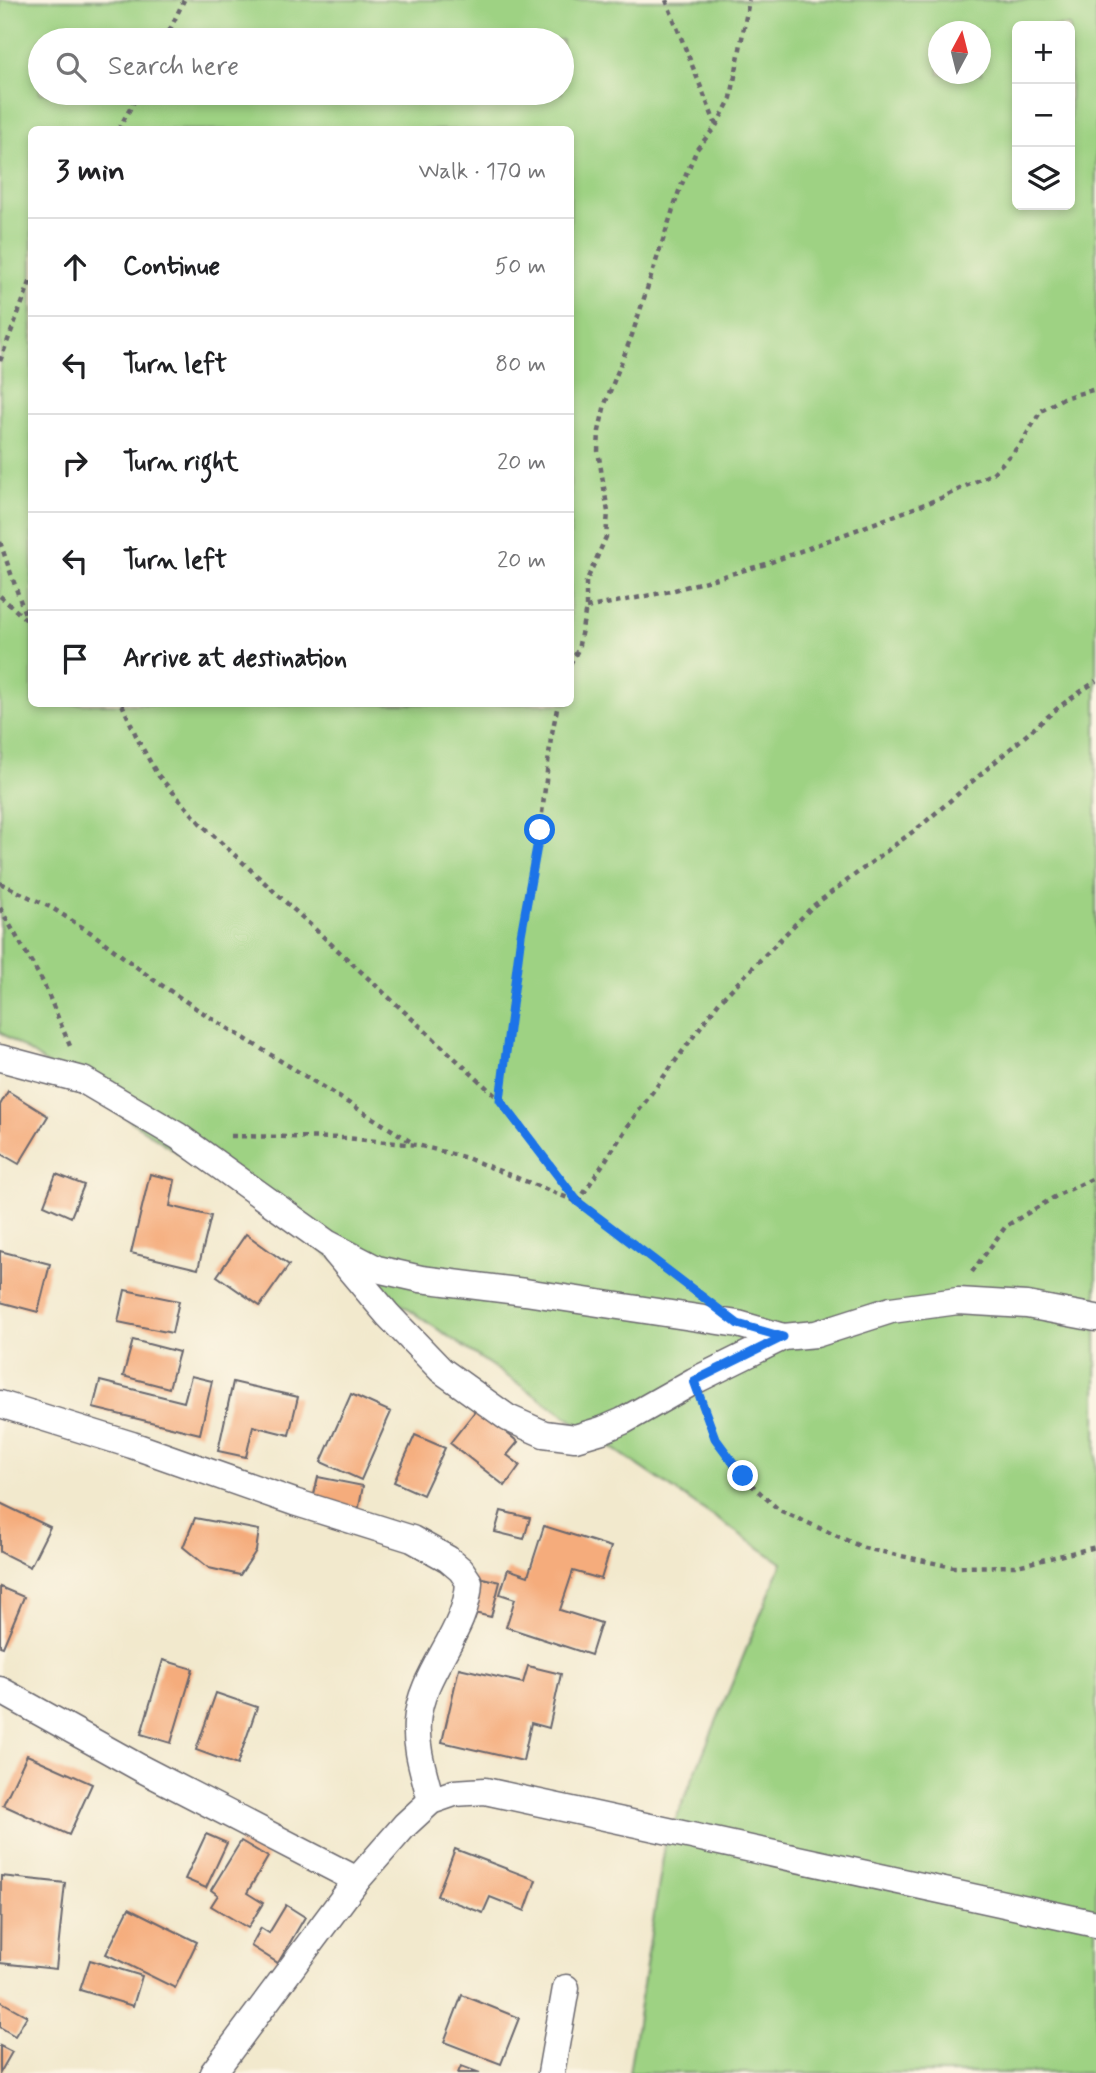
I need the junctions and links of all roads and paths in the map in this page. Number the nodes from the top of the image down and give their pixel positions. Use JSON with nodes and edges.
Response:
{"nodes":[{"id":1,"x":184,"y":0,"type":"edge"},
{"id":2,"x":666,"y":0,"type":"edge"},
{"id":3,"x":749,"y":0,"type":"edge"},
{"id":4,"x":170,"y":28,"type":"edge"},
{"id":5,"x":132,"y":105,"type":"edge"},
{"id":6,"x":120,"y":126,"type":"edge"},
{"id":7,"x":716,"y":126,"type":"junction"},
{"id":8,"x":28,"y":288,"type":"edge"},
{"id":9,"x":0,"y":361,"type":"edge"},
{"id":10,"x":1096,"y":389,"type":"edge"},
{"id":11,"x":0,"y":541,"type":"edge"},
{"id":12,"x":0,"y":596,"type":"edge"},
{"id":13,"x":586,"y":608,"type":"junction"},
{"id":14,"x":27,"y":620,"type":"joint"},
{"id":15,"x":574,"y":657,"type":"edge"},
{"id":16,"x":1096,"y":681,"type":"edge"},
{"id":17,"x":123,"y":707,"type":"edge"},
{"id":18,"x":557,"y":707,"type":"edge"},
{"id":19,"x":0,"y":883,"type":"edge"},
{"id":20,"x":0,"y":908,"type":"edge"},
{"id":21,"x":0,"y":1058,"type":"edge"},
{"id":22,"x":83,"y":1080,"type":"junction"},
{"id":23,"x":500,"y":1100,"type":"junction"},
{"id":24,"x":178,"y":1136,"type":"junction"},
{"id":25,"x":417,"y":1145,"type":"junction"},
{"id":26,"x":1096,"y":1177,"type":"edge"},
{"id":27,"x":578,"y":1202,"type":"junction"},
{"id":28,"x":327,"y":1243,"type":"junction"},
{"id":29,"x":696,"y":1292,"type":"dead end"},
{"id":30,"x":958,"y":1301,"type":"junction"},
{"id":31,"x":1096,"y":1318,"type":"edge"},
{"id":32,"x":783,"y":1337,"type":"junction"},
{"id":33,"x":694,"y":1381,"type":"junction"},
{"id":34,"x":0,"y":1404,"type":"edge"},
{"id":35,"x":1096,"y":1547,"type":"edge"},
{"id":36,"x":0,"y":1690,"type":"edge"},
{"id":37,"x":431,"y":1801,"type":"junction"},
{"id":38,"x":357,"y":1880,"type":"junction"},
{"id":39,"x":1096,"y":1924,"type":"edge"},
{"id":40,"x":566,"y":1988,"type":"dead end"},
{"id":41,"x":213,"y":2073,"type":"edge"},
{"id":42,"x":551,"y":2073,"type":"edge"}],
"edges":[{"from":1,"to":4,"type":"path"},
{"from":2,"to":7,"type":"path"},
{"from":3,"to":7,"type":"path"},
{"from":5,"to":6,"type":"path"},
{"from":7,"to":13,"type":"path"},
{"from":8,"to":9,"type":"path"},
{"from":10,"to":13,"type":"path"},
{"from":11,"to":14,"type":"path"},
{"from":12,"to":14,"type":"path"},
{"from":13,"to":15,"type":"path"},
{"from":16,"to":27,"type":"path"},
{"from":17,"to":23,"type":"path"},
{"from":18,"to":23,"type":"path"},
{"from":19,"to":25,"type":"path"},
{"from":20,"to":22,"type":"path"},
{"from":21,"to":22,"type":"street"},
{"from":22,"to":24,"type":"street"},
{"from":23,"to":27,"type":"path"},
{"from":24,"to":25,"type":"path"},
{"from":24,"to":28,"type":"street"},
{"from":25,"to":27,"type":"path"},
{"from":26,"to":30,"type":"path"},
{"from":27,"to":29,"type":"path"},
{"from":28,"to":32,"type":"street"},
{"from":28,"to":33,"type":"street"},
{"from":30,"to":31,"type":"street"},
{"from":30,"to":32,"type":"street"},
{"from":32,"to":33,"type":"street"},
{"from":33,"to":35,"type":"path"},
{"from":34,"to":37,"type":"street"},
{"from":36,"to":38,"type":"street"},
{"from":37,"to":38,"type":"street"},
{"from":37,"to":39,"type":"street"},
{"from":38,"to":41,"type":"street"},
{"from":40,"to":42,"type":"street"}]}
